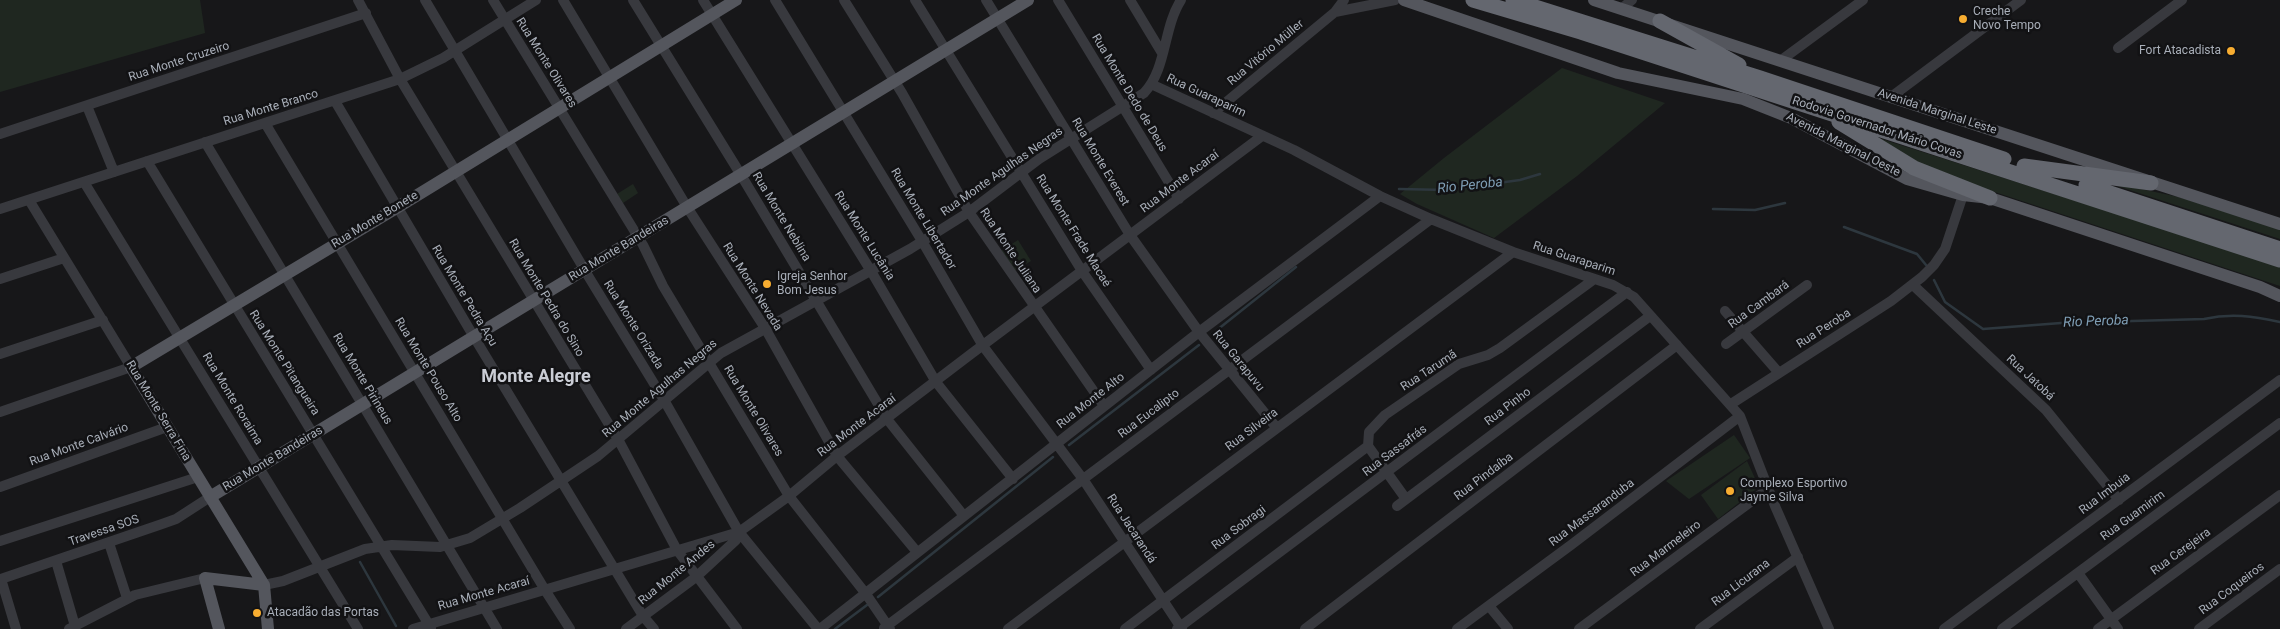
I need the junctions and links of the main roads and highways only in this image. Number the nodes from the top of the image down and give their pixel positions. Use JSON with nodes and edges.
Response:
{"nodes":[{"id":1,"x":736,"y":0,"type":"edge"},
{"id":2,"x":1028,"y":0,"type":"edge"},
{"id":3,"x":1404,"y":0,"type":"edge"},
{"id":4,"x":1473,"y":0,"type":"edge"},
{"id":5,"x":1514,"y":0,"type":"edge"},
{"id":6,"x":1594,"y":0,"type":"edge"},
{"id":7,"x":1660,"y":21,"type":"junction"},
{"id":8,"x":1760,"y":78,"type":"junction"},
{"id":9,"x":1814,"y":108,"type":"junction"},
{"id":10,"x":2024,"y":166,"type":"junction"},
{"id":11,"x":2151,"y":183,"type":"junction"},
{"id":12,"x":1990,"y":198,"type":"junction"},
{"id":13,"x":2280,"y":224,"type":"edge"},
{"id":14,"x":2280,"y":249,"type":"edge"},
{"id":15,"x":2280,"y":260,"type":"edge"},
{"id":16,"x":2280,"y":296,"type":"edge"},
{"id":17,"x":131,"y":367,"type":"joint"},
{"id":18,"x":210,"y":498,"type":"junction"},
{"id":19,"x":264,"y":586,"type":"junction"},
{"id":20,"x":219,"y":629,"type":"edge"},
{"id":21,"x":268,"y":629,"type":"edge"}],
"edges":[{"from":1,"to":17,"type":"main road","name":"Rua Monte Bonete"},
{"from":2,"to":18,"type":"main road","name":"Rua Monte Bandeiras"},
{"from":3,"to":12,"type":"main road","name":"Avenida Marginal Oeste"},
{"from":4,"to":9,"type":"highway","name":"Rodovia Governador Mário Covas"},
{"from":5,"to":8,"type":"highway","name":"Rodovia Governador Mário Covas"},
{"from":6,"to":7,"type":"main road","name":"Avenida Marginal Leste"},
{"from":7,"to":8,"type":"highway"},
{"from":7,"to":11,"type":"main road","name":"Avenida Marginal Leste"},
{"from":8,"to":10,"type":"highway","name":"Rodovia Governador Mário Covas"},
{"from":9,"to":12,"type":"highway"},
{"from":9,"to":15,"type":"highway","name":"Rodovia Governador Mário Covas"},
{"from":10,"to":11,"type":"highway"},
{"from":10,"to":14,"type":"highway","name":"Rodovia Governador Mário Covas"},
{"from":11,"to":13,"type":"main road","name":"Avenida Marginal Leste"},
{"from":12,"to":16,"type":"main road","name":"Avenida Marginal Oeste"},
{"from":17,"to":18,"type":"main road","name":"Rua Monte Serra Fina"},
{"from":18,"to":19,"type":"main road","name":"Rua Monte Serra Fina"},
{"from":19,"to":20,"type":"main road"},
{"from":19,"to":21,"type":"main road","name":"Rua Monte Serra Fina"}]}
